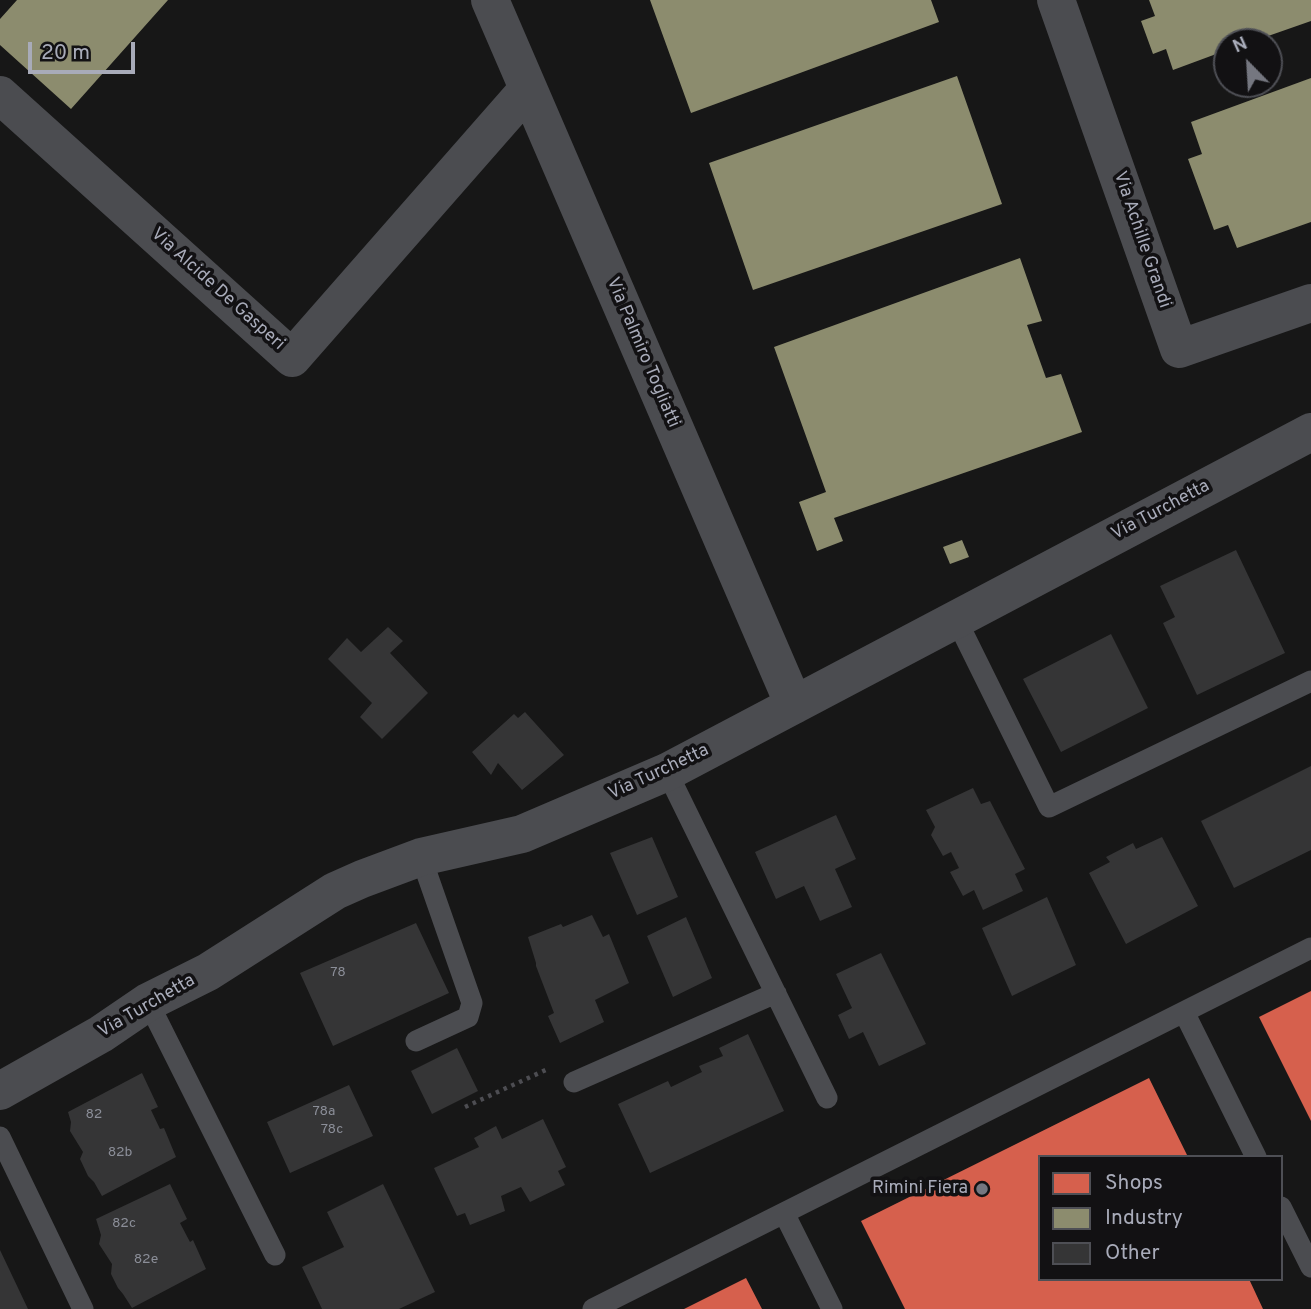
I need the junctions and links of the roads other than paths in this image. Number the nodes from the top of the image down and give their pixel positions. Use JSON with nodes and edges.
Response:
{"nodes":[{"id":1,"x":490,"y":0,"type":"edge"},
{"id":2,"x":1056,"y":0,"type":"edge"},
{"id":3,"x":528,"y":89,"type":"junction"},
{"id":4,"x":0,"y":95,"type":"edge"},
{"id":5,"x":1311,"y":303,"type":"edge"},
{"id":6,"x":1311,"y":432,"type":"edge"},
{"id":7,"x":956,"y":619,"type":"junction"},
{"id":8,"x":1311,"y":681,"type":"edge"},
{"id":9,"x":793,"y":705,"type":"junction"},
{"id":10,"x":667,"y":772,"type":"junction"},
{"id":11,"x":421,"y":858,"type":"junction"},
{"id":12,"x":1311,"y":948,"type":"edge"},
{"id":13,"x":776,"y":993,"type":"junction"},
{"id":14,"x":148,"y":1002,"type":"junction"},
{"id":15,"x":1184,"y":1012,"type":"junction"},
{"id":16,"x":416,"y":1041,"type":"dead end"},
{"id":17,"x":577,"y":1081,"type":"road end"},
{"id":18,"x":0,"y":1091,"type":"edge"},
{"id":19,"x":827,"y":1098,"type":"dead end"},
{"id":20,"x":0,"y":1137,"type":"edge"},
{"id":21,"x":1255,"y":1155,"type":"edge"},
{"id":22,"x":1283,"y":1211,"type":"edge"},
{"id":23,"x":784,"y":1213,"type":"junction"},
{"id":24,"x":275,"y":1255,"type":"dead end"},
{"id":25,"x":1311,"y":1268,"type":"edge"},
{"id":26,"x":83,"y":1309,"type":"edge"},
{"id":27,"x":593,"y":1309,"type":"edge"},
{"id":28,"x":832,"y":1309,"type":"edge"}],
"edges":[{"from":1,"to":3,"type":"street","name":"Via Palmiro Togliatti"},
{"from":2,"to":5,"type":"street","name":"Via Achille Grandi"},
{"from":3,"to":4,"type":"street","name":"Via Alcide De Gasperi"},
{"from":3,"to":9,"type":"street","name":"Via Palmiro Togliatti"},
{"from":6,"to":7,"type":"street","name":"Via Turchetta"},
{"from":7,"to":8,"type":"lane"},
{"from":7,"to":9,"type":"street","name":"Via Turchetta"},
{"from":9,"to":10,"type":"street","name":"Via Turchetta"},
{"from":10,"to":11,"type":"street","name":"Via Turchetta"},
{"from":10,"to":13,"type":"lane"},
{"from":11,"to":14,"type":"street","name":"Via Turchetta"},
{"from":11,"to":16,"type":"lane"},
{"from":12,"to":15,"type":"lane"},
{"from":13,"to":17,"type":"lane"},
{"from":13,"to":19,"type":"lane"},
{"from":14,"to":18,"type":"street","name":"Via Turchetta"},
{"from":14,"to":24,"type":"lane"},
{"from":15,"to":21,"type":"lane"},
{"from":15,"to":23,"type":"lane"},
{"from":20,"to":26,"type":"lane"},
{"from":22,"to":25,"type":"lane"},
{"from":23,"to":27,"type":"lane"},
{"from":23,"to":28,"type":"lane"}]}
